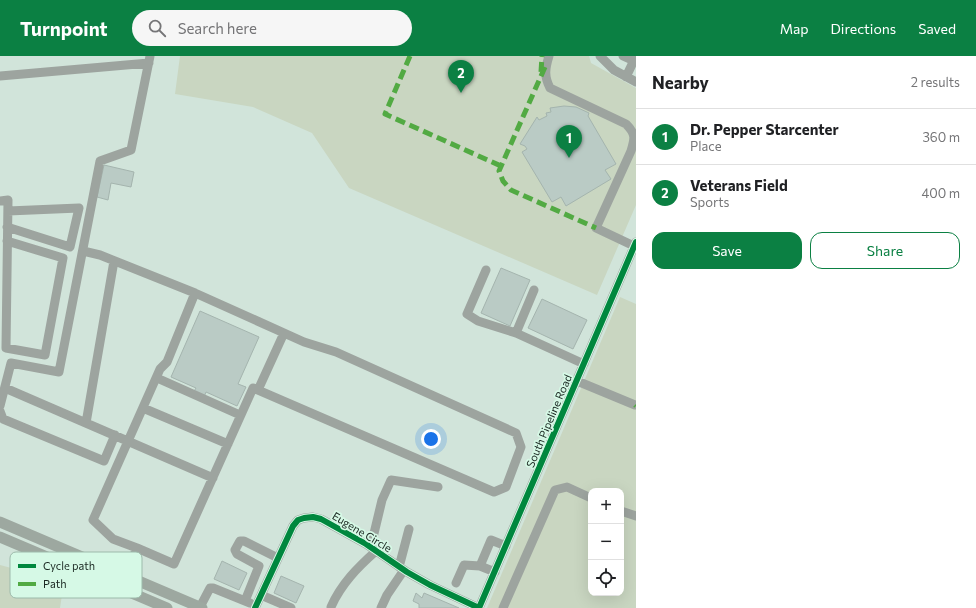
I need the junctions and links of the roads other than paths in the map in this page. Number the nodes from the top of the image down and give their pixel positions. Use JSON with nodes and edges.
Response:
{"nodes":[{"id":1,"x":549,"y":56,"type":"edge"},
{"id":2,"x":600,"y":56,"type":"edge"},
{"id":3,"x":623,"y":56,"type":"edge"},
{"id":4,"x":635,"y":58,"type":"edge"},
{"id":5,"x":149,"y":59,"type":"edge"},
{"id":6,"x":0,"y":76,"type":"edge"},
{"id":7,"x":626,"y":77,"type":"junction"},
{"id":8,"x":636,"y":82,"type":"edge"},
{"id":9,"x":0,"y":200,"type":"edge"},
{"id":10,"x":8,"y":211,"type":"junction"},
{"id":11,"x":7,"y":228,"type":"junction"},
{"id":12,"x":7,"y":241,"type":"junction"},
{"id":13,"x":635,"y":244,"type":"edge"},
{"id":14,"x":83,"y":251,"type":"junction"},
{"id":15,"x":633,"y":259,"type":"edge"},
{"id":16,"x":114,"y":261,"type":"junction"},
{"id":17,"x":486,"y":270,"type":"dead end"},
{"id":18,"x":534,"y":290,"type":"dead end"},
{"id":19,"x":196,"y":293,"type":"junction"},
{"id":20,"x":284,"y":333,"type":"junction"},
{"id":21,"x":516,"y":333,"type":"junction"},
{"id":22,"x":584,"y":364,"type":"junction"},
{"id":23,"x":157,"y":378,"type":"junction"},
{"id":24,"x":577,"y":381,"type":"junction"},
{"id":25,"x":4,"y":388,"type":"junction"},
{"id":26,"x":258,"y":390,"type":"junction"},
{"id":27,"x":635,"y":405,"type":"edge"},
{"id":28,"x":0,"y":406,"type":"edge"},
{"id":29,"x":143,"y":408,"type":"junction"},
{"id":30,"x":0,"y":411,"type":"edge"},
{"id":31,"x":240,"y":416,"type":"junction"},
{"id":32,"x":86,"y":423,"type":"junction"},
{"id":33,"x":115,"y":435,"type":"junction"},
{"id":34,"x":128,"y":441,"type":"junction"},
{"id":35,"x":228,"y":444,"type":"junction"},
{"id":36,"x":213,"y":478,"type":"junction"},
{"id":37,"x":438,"y":487,"type":"dead end"},
{"id":38,"x":588,"y":497,"type":"edge"},
{"id":39,"x":624,"y":512,"type":"edge"},
{"id":40,"x":636,"y":516,"type":"edge"},
{"id":41,"x":0,"y":522,"type":"edge"},
{"id":42,"x":409,"y":529,"type":"dead end"},
{"id":43,"x":0,"y":537,"type":"edge"},
{"id":44,"x":506,"y":546,"type":"junction"},
{"id":45,"x":137,"y":548,"type":"junction"},
{"id":46,"x":373,"y":548,"type":"junction"},
{"id":47,"x":35,"y":552,"type":"edge"},
{"id":48,"x":70,"y":552,"type":"edge"},
{"id":49,"x":135,"y":552,"type":"edge"},
{"id":50,"x":266,"y":552,"type":"junction"},
{"id":51,"x":278,"y":558,"type":"junction"},
{"id":52,"x":260,"y":566,"type":"junction"},
{"id":53,"x":480,"y":566,"type":"junction"},
{"id":54,"x":402,"y":568,"type":"junction"},
{"id":55,"x":495,"y":572,"type":"junction"},
{"id":56,"x":142,"y":583,"type":"edge"},
{"id":57,"x":456,"y":583,"type":"dead end"},
{"id":58,"x":261,"y":595,"type":"junction"},
{"id":59,"x":142,"y":597,"type":"edge"},
{"id":60,"x":271,"y":604,"type":"edge"},
{"id":61,"x":251,"y":605,"type":"edge"},
{"id":62,"x":331,"y":607,"type":"dead end"},
{"id":63,"x":167,"y":608,"type":"edge"},
{"id":64,"x":201,"y":608,"type":"edge"},
{"id":65,"x":291,"y":608,"type":"edge"},
{"id":66,"x":381,"y":608,"type":"edge"},
{"id":67,"x":479,"y":608,"type":"edge"},
{"id":68,"x":503,"y":608,"type":"edge"}],
"edges":[{"from":1,"to":13,"type":"street"},
{"from":2,"to":7,"type":"street"},
{"from":3,"to":4,"type":"street"},
{"from":4,"to":7,"type":"street"},
{"from":5,"to":6,"type":"street"},
{"from":5,"to":14,"type":"street"},
{"from":7,"to":8,"type":"street"},
{"from":9,"to":10,"type":"street"},
{"from":10,"to":11,"type":"street"},
{"from":10,"to":11,"type":"street"},
{"from":11,"to":12,"type":"street"},
{"from":12,"to":12,"type":"street"},
{"from":13,"to":15,"type":"street","name":"South Pipeline Road"},
{"from":14,"to":16,"type":"street"},
{"from":14,"to":25,"type":"street"},
{"from":15,"to":22,"type":"street","name":"South Pipeline Road"},
{"from":16,"to":19,"type":"street"},
{"from":16,"to":32,"type":"street"},
{"from":17,"to":21,"type":"street"},
{"from":18,"to":21,"type":"street"},
{"from":19,"to":20,"type":"street"},
{"from":19,"to":23,"type":"street"},
{"from":20,"to":26,"type":"street"},
{"from":20,"to":26,"type":"street"},
{"from":21,"to":22,"type":"street"},
{"from":22,"to":24,"type":"street","name":"South Pipeline Road"},
{"from":23,"to":29,"type":"street"},
{"from":23,"to":31,"type":"street"},
{"from":24,"to":27,"type":"street"},
{"from":24,"to":44,"type":"street","name":"South Pipeline Road"},
{"from":25,"to":28,"type":"street"},
{"from":25,"to":32,"type":"street"},
{"from":26,"to":31,"type":"street"},
{"from":29,"to":34,"type":"street"},
{"from":29,"to":35,"type":"street"},
{"from":30,"to":33,"type":"street"},
{"from":31,"to":35,"type":"street"},
{"from":32,"to":33,"type":"street"},
{"from":33,"to":34,"type":"street"},
{"from":34,"to":36,"type":"street"},
{"from":34,"to":45,"type":"street"},
{"from":35,"to":36,"type":"street"},
{"from":36,"to":45,"type":"street"},
{"from":37,"to":46,"type":"street"},
{"from":38,"to":68,"type":"street"},
{"from":39,"to":40,"type":"street"},
{"from":41,"to":48,"type":"main road"},
{"from":42,"to":54,"type":"street"},
{"from":43,"to":47,"type":"main road"},
{"from":44,"to":53,"type":"street"},
{"from":44,"to":55,"type":"street","name":"South Pipeline Road"},
{"from":45,"to":49,"type":"street"},
{"from":46,"to":51,"type":"street","name":"Eugene Circle"},
{"from":46,"to":54,"type":"street","name":"Eugene Circle"},
{"from":46,"to":62,"type":"street"},
{"from":50,"to":51,"type":"street"},
{"from":50,"to":52,"type":"street"},
{"from":50,"to":52,"type":"street"},
{"from":51,"to":58,"type":"street","name":"Eugene Circle"},
{"from":52,"to":61,"type":"street"},
{"from":53,"to":55,"type":"street"},
{"from":53,"to":57,"type":"street"},
{"from":54,"to":66,"type":"street"},
{"from":54,"to":67,"type":"street","name":"Eugene Circle"},
{"from":55,"to":67,"type":"street","name":"South Pipeline Road"},
{"from":56,"to":64,"type":"main road"},
{"from":58,"to":60,"type":"street"},
{"from":58,"to":61,"type":"street","name":"Eugene Circle"},
{"from":59,"to":63,"type":"main road"},
{"from":60,"to":65,"type":"street"},
{"from":61,"to":64,"type":"street"}]}
